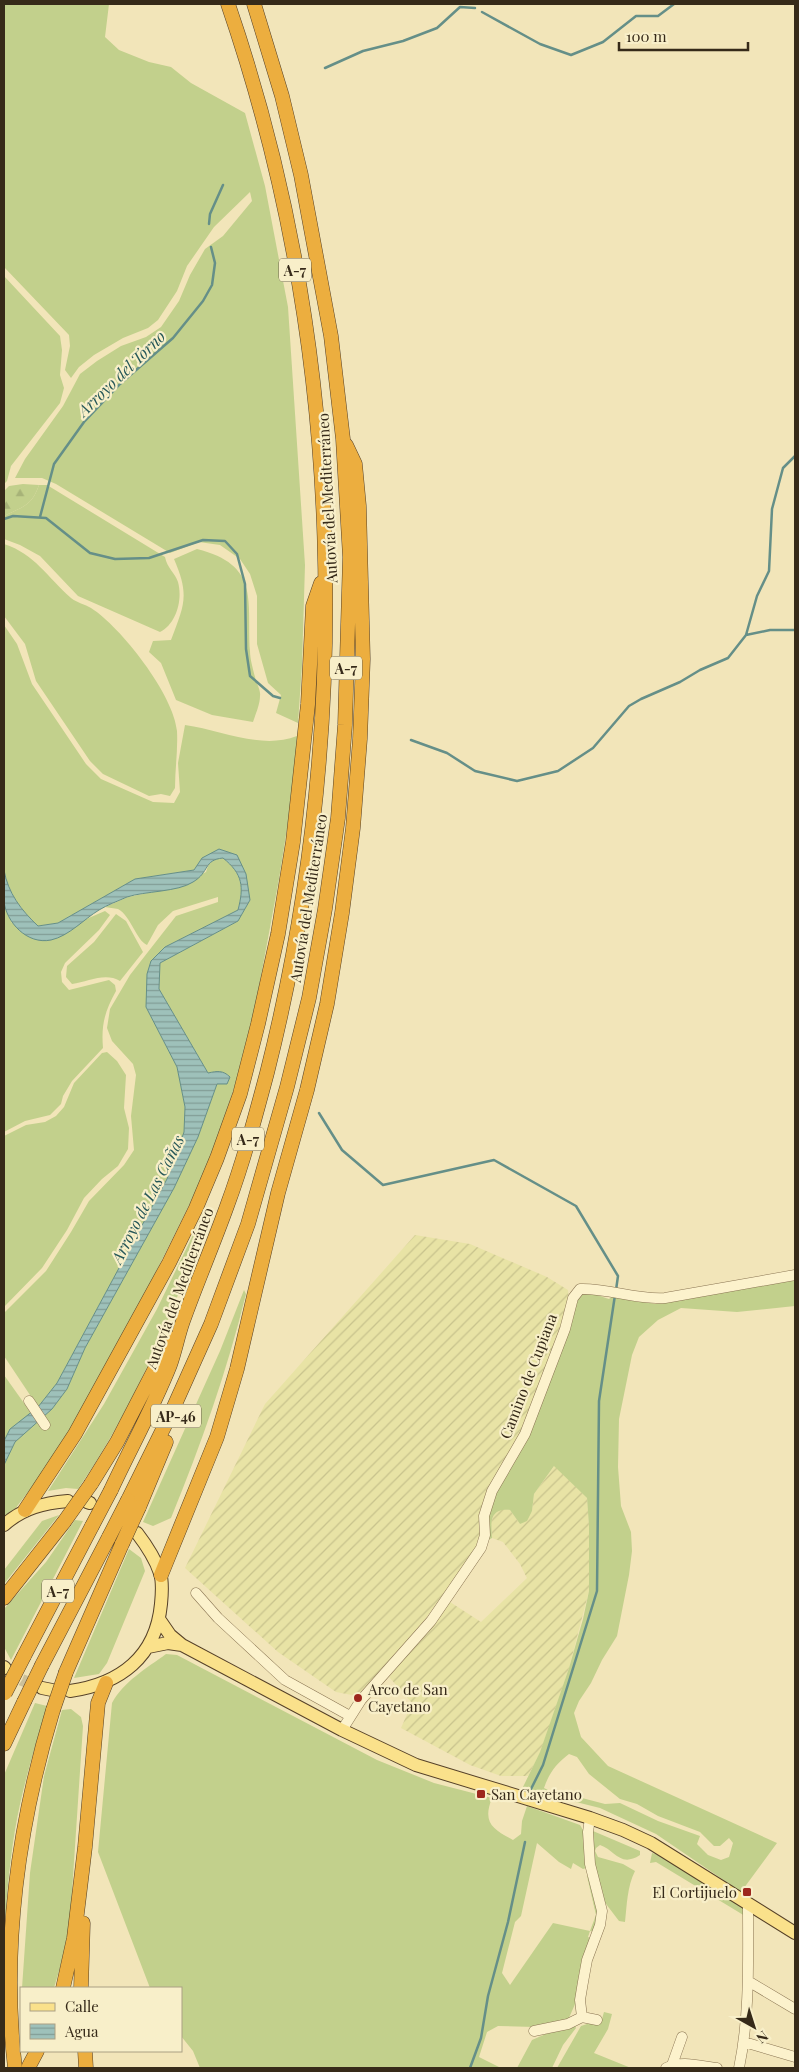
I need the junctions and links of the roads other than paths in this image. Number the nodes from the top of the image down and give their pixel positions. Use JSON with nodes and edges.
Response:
{"nodes":[{"id":1,"x":228,"y":4,"type":"edge"},
{"id":2,"x":254,"y":4,"type":"edge"},
{"id":3,"x":343,"y":439,"type":"junction"},
{"id":4,"x":325,"y":573,"type":"junction"},
{"id":5,"x":795,"y":1276,"type":"edge"},
{"id":6,"x":182,"y":1323,"type":"junction"},
{"id":7,"x":29,"y":1401,"type":"dead end"},
{"id":8,"x":45,"y":1425,"type":"dead end"},
{"id":9,"x":68,"y":1501,"type":"dead end"},
{"id":10,"x":133,"y":1504,"type":"junction"},
{"id":11,"x":25,"y":1510,"type":"junction"},
{"id":12,"x":4,"y":1525,"type":"edge"},
{"id":13,"x":137,"y":1533,"type":"dead end"},
{"id":14,"x":161,"y":1575,"type":"junction"},
{"id":15,"x":196,"y":1593,"type":"dead end"},
{"id":16,"x":4,"y":1598,"type":"edge"},
{"id":17,"x":159,"y":1619,"type":"junction"},
{"id":18,"x":182,"y":1645,"type":"junction"},
{"id":19,"x":148,"y":1647,"type":"junction"},
{"id":20,"x":106,"y":1682,"type":"junction"},
{"id":21,"x":70,"y":1691,"type":"dead end"},
{"id":22,"x":5,"y":1695,"type":"edge"},
{"id":23,"x":350,"y":1716,"type":"junction"},
{"id":24,"x":342,"y":1730,"type":"junction"},
{"id":25,"x":4,"y":1744,"type":"edge"},
{"id":26,"x":590,"y":1818,"type":"junction"},
{"id":27,"x":85,"y":1847,"type":"junction"},
{"id":28,"x":748,"y":1905,"type":"junction"},
{"id":29,"x":795,"y":1933,"type":"edge"},
{"id":30,"x":748,"y":1981,"type":"junction"},
{"id":31,"x":63,"y":1987,"type":"edge"},
{"id":32,"x":81,"y":1987,"type":"edge"},
{"id":33,"x":795,"y":2009,"type":"edge"},
{"id":34,"x":582,"y":2017,"type":"junction"},
{"id":35,"x":597,"y":2020,"type":"dead end"},
{"id":36,"x":534,"y":2031,"type":"dead end"},
{"id":37,"x":682,"y":2037,"type":"dead end"},
{"id":38,"x":744,"y":2042,"type":"junction"},
{"id":39,"x":36,"y":2052,"type":"edge"},
{"id":40,"x":85,"y":2052,"type":"edge"},
{"id":41,"x":795,"y":2057,"type":"edge"},
{"id":42,"x":29,"y":2066,"type":"dead end"},
{"id":43,"x":669,"y":2067,"type":"edge"},
{"id":44,"x":15,"y":2068,"type":"edge"},
{"id":45,"x":86,"y":2068,"type":"edge"},
{"id":46,"x":717,"y":2068,"type":"edge"},
{"id":47,"x":739,"y":2068,"type":"edge"}],
"edges":[{"from":1,"to":4,"type":"highway","name":"Autovía del Mediterráneo","number":"A-7"},
{"from":2,"to":3,"type":"highway","name":"Autovía del Mediterráneo","number":"A-7"},
{"from":3,"to":10,"type":"highway","name":"Autovía del Mediterráneo","number":"A-7"},
{"from":3,"to":14,"type":"highway"},
{"from":4,"to":6,"type":"highway","name":"Autovía del Mediterráneo","number":"A-7"},
{"from":4,"to":11,"type":"highway"},
{"from":5,"to":23,"type":"street","name":"Camino de Cupiana"},
{"from":6,"to":16,"type":"highway","number":"AP-46","bridge":true},
{"from":6,"to":22,"type":"highway","name":"Autovía del Mediterráneo","number":"A-7","bridge":true},
{"from":7,"to":8,"type":"street"},
{"from":9,"to":11,"type":"main road"},
{"from":10,"to":25,"type":"highway","name":"Autovía del Mediterráneo","number":"A-7","bridge":true},
{"from":10,"to":44,"type":"highway","bridge":true},
{"from":11,"to":12,"type":"main road"},
{"from":13,"to":14,"type":"main road"},
{"from":14,"to":17,"type":"main road"},
{"from":15,"to":23,"type":"street"},
{"from":17,"to":18,"type":"main road"},
{"from":17,"to":19,"type":"main road"},
{"from":18,"to":19,"type":"main road"},
{"from":18,"to":24,"type":"main road"},
{"from":19,"to":20,"type":"main road"},
{"from":20,"to":21,"type":"main road"},
{"from":20,"to":27,"type":"highway"},
{"from":23,"to":24,"type":"street","name":"Camino de Cupiana"},
{"from":24,"to":26,"type":"main road"},
{"from":26,"to":28,"type":"main road"},
{"from":26,"to":34,"type":"street"},
{"from":27,"to":31,"type":"highway"},
{"from":27,"to":32,"type":"highway"},
{"from":28,"to":29,"type":"main road"},
{"from":28,"to":30,"type":"street"},
{"from":30,"to":33,"type":"street"},
{"from":30,"to":38,"type":"street"},
{"from":34,"to":35,"type":"street"},
{"from":34,"to":36,"type":"street"},
{"from":37,"to":43,"type":"street"},
{"from":38,"to":41,"type":"street"},
{"from":38,"to":47,"type":"street"},
{"from":39,"to":42,"type":"highway"},
{"from":40,"to":45,"type":"highway"},
{"from":43,"to":46,"type":"street"}]}
